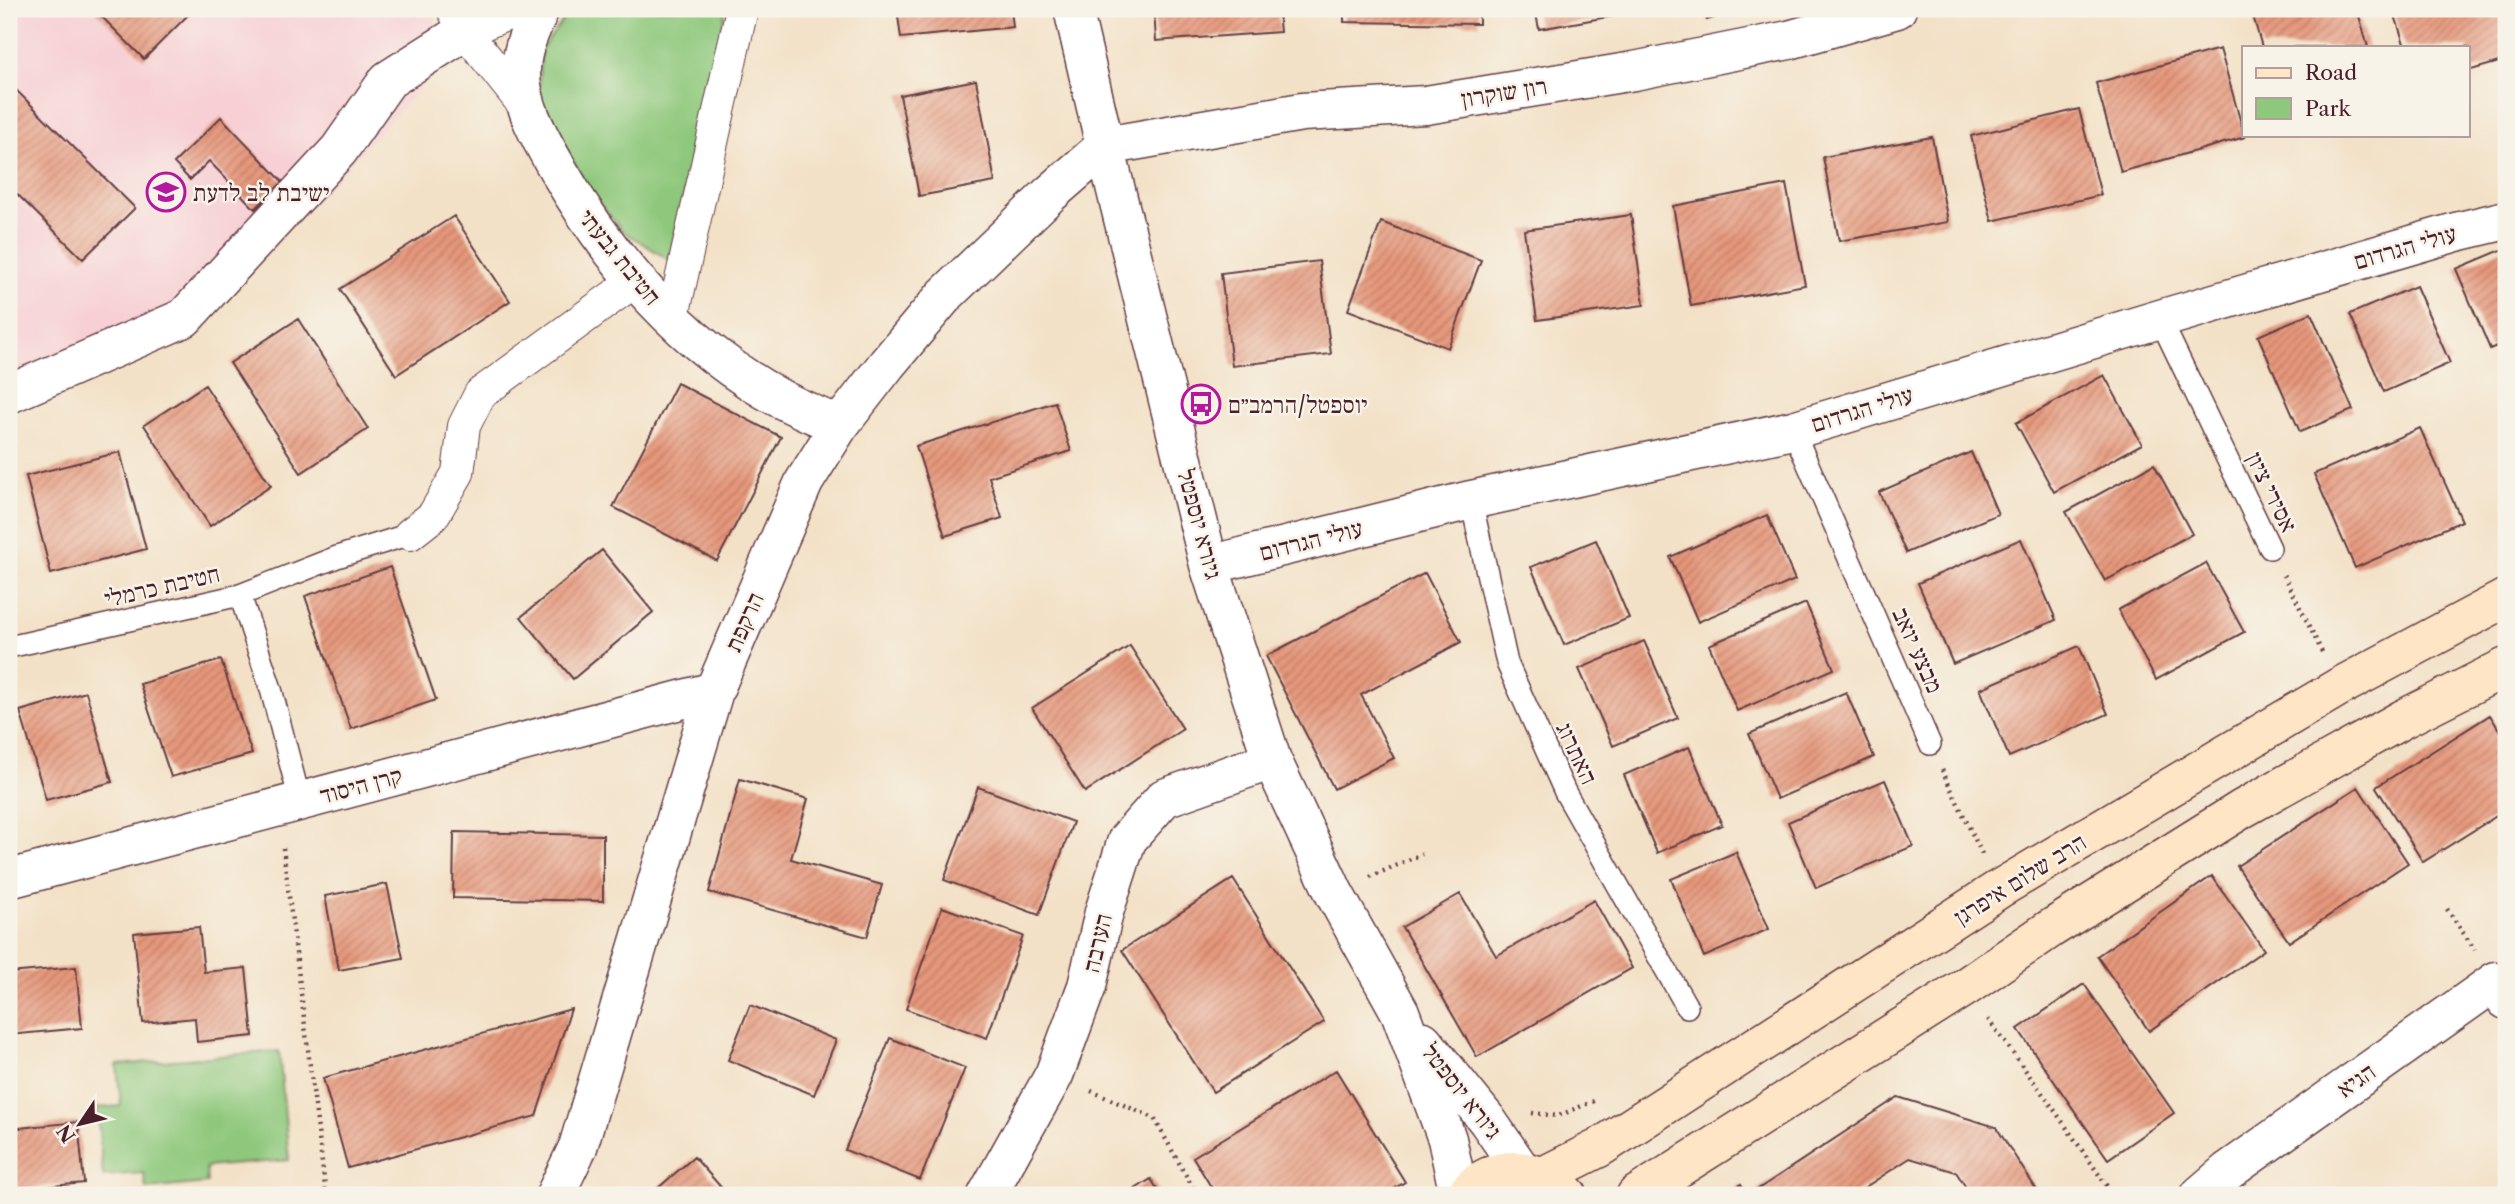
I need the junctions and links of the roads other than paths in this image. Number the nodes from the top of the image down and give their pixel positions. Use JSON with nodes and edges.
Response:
{"nodes":[{"id":1,"x":521,"y":9,"type":"edge"},
{"id":2,"x":540,"y":9,"type":"edge"},
{"id":3,"x":742,"y":9,"type":"edge"},
{"id":4,"x":1073,"y":9,"type":"edge"},
{"id":5,"x":1897,"y":9,"type":"edge"},
{"id":6,"x":459,"y":20,"type":"edge"},
{"id":7,"x":526,"y":108,"type":"junction"},
{"id":8,"x":1105,"y":146,"type":"junction"},
{"id":9,"x":2506,"y":220,"type":"edge"},
{"id":10,"x":636,"y":280,"type":"junction"},
{"id":11,"x":2160,"y":319,"type":"junction"},
{"id":12,"x":672,"y":320,"type":"junction"},
{"id":13,"x":9,"y":394,"type":"edge"},
{"id":14,"x":839,"y":426,"type":"junction"},
{"id":15,"x":1793,"y":430,"type":"junction"},
{"id":16,"x":1471,"y":500,"type":"junction"},
{"id":17,"x":410,"y":534,"type":"joint"},
{"id":18,"x":2270,"y":548,"type":"road end"},
{"id":19,"x":1209,"y":565,"type":"junction"},
{"id":20,"x":240,"y":595,"type":"junction"},
{"id":21,"x":2506,"y":598,"type":"edge"},
{"id":22,"x":9,"y":647,"type":"edge"},
{"id":23,"x":2506,"y":667,"type":"edge"},
{"id":24,"x":714,"y":691,"type":"junction"},
{"id":25,"x":1930,"y":744,"type":"road end"},
{"id":26,"x":1272,"y":760,"type":"junction"},
{"id":27,"x":289,"y":805,"type":"junction"},
{"id":28,"x":9,"y":879,"type":"edge"},
{"id":29,"x":2506,"y":1000,"type":"edge"},
{"id":30,"x":1687,"y":1007,"type":"dead end"},
{"id":31,"x":1400,"y":1012,"type":"junction"},
{"id":32,"x":1544,"y":1181,"type":"edge"},
{"id":33,"x":555,"y":1195,"type":"edge"},
{"id":34,"x":987,"y":1195,"type":"edge"},
{"id":35,"x":1459,"y":1195,"type":"edge"},
{"id":36,"x":1465,"y":1195,"type":"edge"},
{"id":37,"x":1636,"y":1195,"type":"edge"},
{"id":38,"x":2200,"y":1195,"type":"edge"}],
"edges":[{"from":1,"to":6,"type":"street"},
{"from":2,"to":7,"type":"street","name":"חטיבת גבעתי"},
{"from":3,"to":12,"type":"street"},
{"from":4,"to":8,"type":"street","name":"גיורא יוספטל"},
{"from":5,"to":8,"type":"street","name":"רון שוקרון"},
{"from":6,"to":7,"type":"street"},
{"from":6,"to":13,"type":"street"},
{"from":7,"to":10,"type":"street","name":"חטיבת גבעתי"},
{"from":8,"to":14,"type":"street","name":"הרקפת"},
{"from":8,"to":19,"type":"street","name":"גיורא יוספטל"},
{"from":9,"to":11,"type":"street","name":"עולי הגרדום"},
{"from":10,"to":12,"type":"street","name":"חטיבת גבעתי"},
{"from":10,"to":17,"type":"street"},
{"from":11,"to":15,"type":"street","name":"עולי הגרדום"},
{"from":11,"to":18,"type":"lane","name":"אסירי ציון"},
{"from":12,"to":14,"type":"street","name":"חטיבת גבעתי"},
{"from":14,"to":24,"type":"street","name":"הרקפת"},
{"from":15,"to":16,"type":"street","name":"עולי הגרדום"},
{"from":15,"to":25,"type":"lane","name":"מבצע יואב"},
{"from":16,"to":19,"type":"street","name":"עולי הגרדום"},
{"from":16,"to":30,"type":"lane","name":"האתרוג"},
{"from":17,"to":20,"type":"lane"},
{"from":19,"to":26,"type":"street","name":"גיורא יוספטל"},
{"from":20,"to":22,"type":"lane","name":"חטיבת כרמלי"},
{"from":20,"to":27,"type":"lane","name":"חטיבת כרמלי"},
{"from":21,"to":32,"type":"main road","name":"הרב שלום איפרגן"},
{"from":23,"to":37,"type":"main road"},
{"from":24,"to":27,"type":"street","name":"קרן היסוד"},
{"from":24,"to":33,"type":"street","name":"הרקפת"},
{"from":26,"to":31,"type":"street","name":"גיורא יוספטל"},
{"from":26,"to":34,"type":"street","name":"הערבה"},
{"from":27,"to":28,"type":"street","name":"קרן היסוד"},
{"from":29,"to":38,"type":"street","name":"הגיא"},
{"from":31,"to":32,"type":"street","name":"גיורא יוספטל"},
{"from":31,"to":35,"type":"street","name":"גיורא יוספטל"},
{"from":32,"to":36,"type":"main road","name":"הרב שלום איפרגן"}]}
